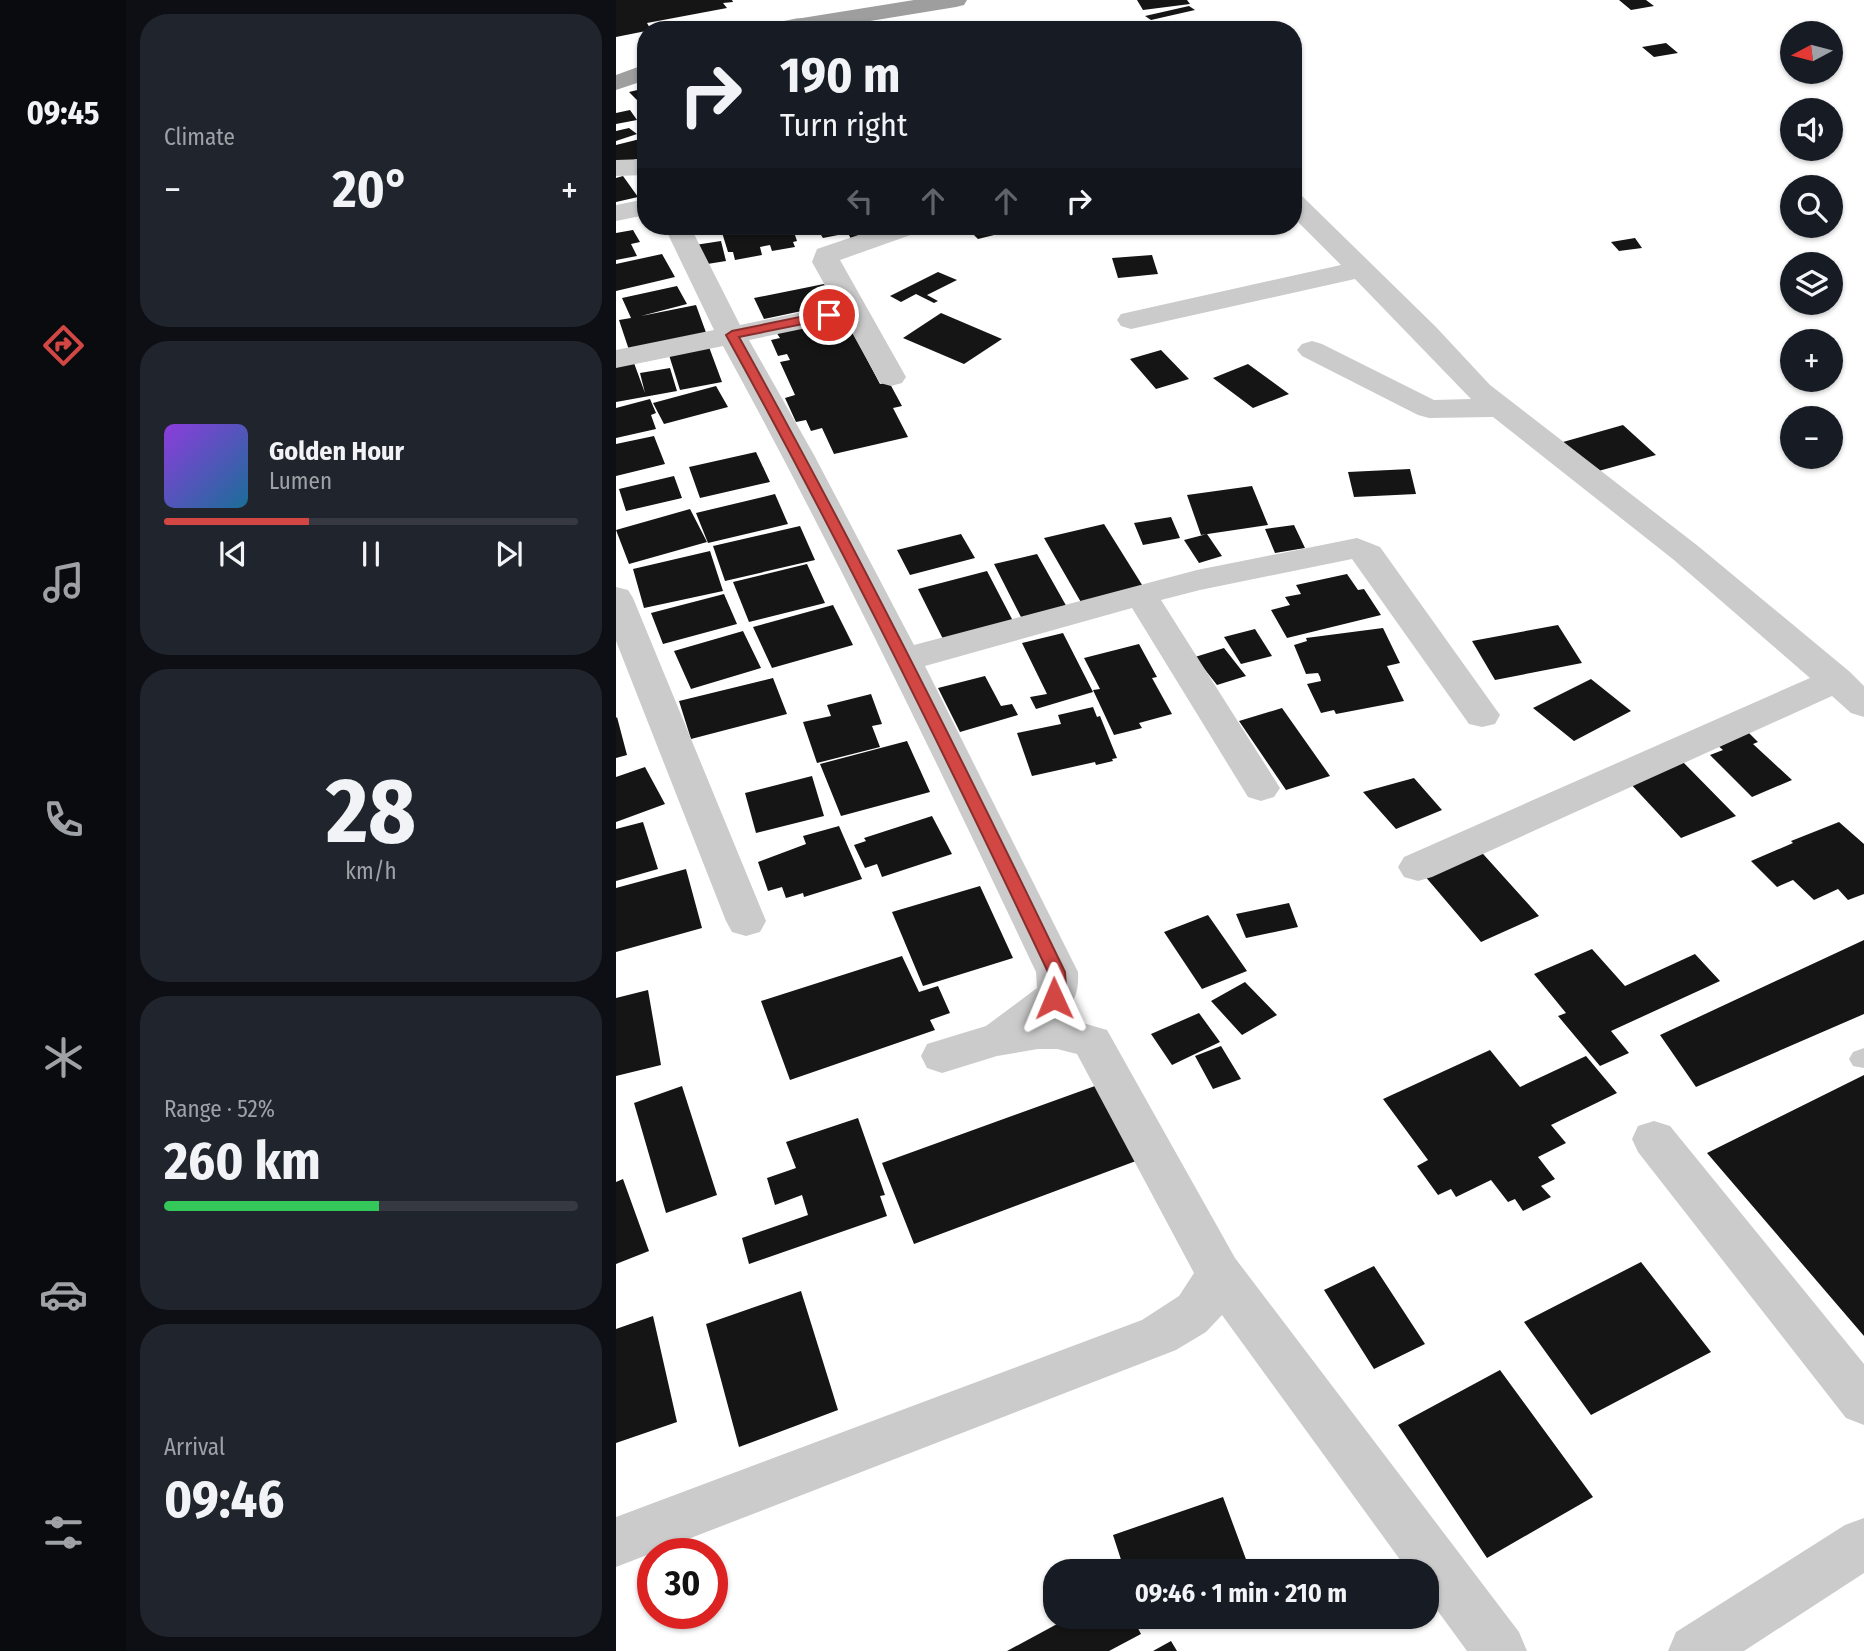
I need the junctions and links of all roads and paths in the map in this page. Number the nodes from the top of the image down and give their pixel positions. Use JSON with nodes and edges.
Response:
{"nodes":[{"id":1,"x":956,"y":0,"type":"edge"},
{"id":2,"x":902,"y":4,"type":"edge"},
{"id":3,"x":817,"y":21,"type":"edge"},
{"id":4,"x":637,"y":75,"type":"edge"},
{"id":5,"x":616,"y":83,"type":"edge"},
{"id":6,"x":637,"y":167,"type":"edge"},
{"id":7,"x":616,"y":168,"type":"edge"},
{"id":8,"x":637,"y":208,"type":"edge"},
{"id":9,"x":1302,"y":211,"type":"edge"},
{"id":10,"x":616,"y":214,"type":"edge"},
{"id":11,"x":682,"y":235,"type":"edge"},
{"id":12,"x":884,"y":235,"type":"edge"},
{"id":13,"x":1361,"y":269,"type":"junction"},
{"id":14,"x":853,"y":310,"type":"junction"},
{"id":15,"x":1131,"y":320,"type":"dead end"},
{"id":16,"x":732,"y":335,"type":"junction"},
{"id":17,"x":1312,"y":350,"type":"dead end"},
{"id":18,"x":616,"y":359,"type":"edge"},
{"id":19,"x":891,"y":377,"type":"dead end"},
{"id":20,"x":1497,"y":408,"type":"junction"},
{"id":21,"x":1141,"y":595,"type":"junction"},
{"id":22,"x":616,"y":598,"type":"edge"},
{"id":23,"x":903,"y":660,"type":"junction"},
{"id":24,"x":1837,"y":680,"type":"junction"},
{"id":25,"x":1864,"y":705,"type":"edge"},
{"id":26,"x":1482,"y":715,"type":"dead end"},
{"id":27,"x":1261,"y":788,"type":"dead end"},
{"id":28,"x":1418,"y":867,"type":"dead end"},
{"id":29,"x":746,"y":920,"type":"dead end"},
{"id":30,"x":1002,"y":1036,"type":"junction"},
{"id":31,"x":942,"y":1056,"type":"dead end"},
{"id":32,"x":1654,"y":1139,"type":"dead end"},
{"id":33,"x":1218,"y":1272,"type":"junction"},
{"id":34,"x":1864,"y":1402,"type":"edge"},
{"id":35,"x":616,"y":1542,"type":"edge"},
{"id":36,"x":1864,"y":1543,"type":"edge"},
{"id":37,"x":1500,"y":1651,"type":"edge"},
{"id":38,"x":1695,"y":1651,"type":"edge"}],
"edges":[{"from":1,"to":2,"type":"highway"},
{"from":2,"to":3,"type":"highway"},
{"from":4,"to":5,"type":"highway"},
{"from":6,"to":7,"type":"street"},
{"from":8,"to":10,"type":"street"},
{"from":9,"to":13,"type":"street"},
{"from":11,"to":16,"type":"street"},
{"from":12,"to":14,"type":"street"},
{"from":13,"to":15,"type":"street"},
{"from":13,"to":20,"type":"street"},
{"from":14,"to":16,"type":"street"},
{"from":14,"to":19,"type":"street"},
{"from":16,"to":18,"type":"street"},
{"from":16,"to":23,"type":"street"},
{"from":17,"to":20,"type":"street"},
{"from":20,"to":24,"type":"street"},
{"from":21,"to":23,"type":"street"},
{"from":21,"to":26,"type":"street"},
{"from":21,"to":27,"type":"street"},
{"from":22,"to":29,"type":"street"},
{"from":23,"to":30,"type":"street"},
{"from":24,"to":25,"type":"street"},
{"from":24,"to":28,"type":"street"},
{"from":30,"to":31,"type":"street"},
{"from":30,"to":33,"type":"street"},
{"from":32,"to":34,"type":"street"},
{"from":33,"to":35,"type":"street"},
{"from":33,"to":37,"type":"street"},
{"from":36,"to":38,"type":"street"}]}
